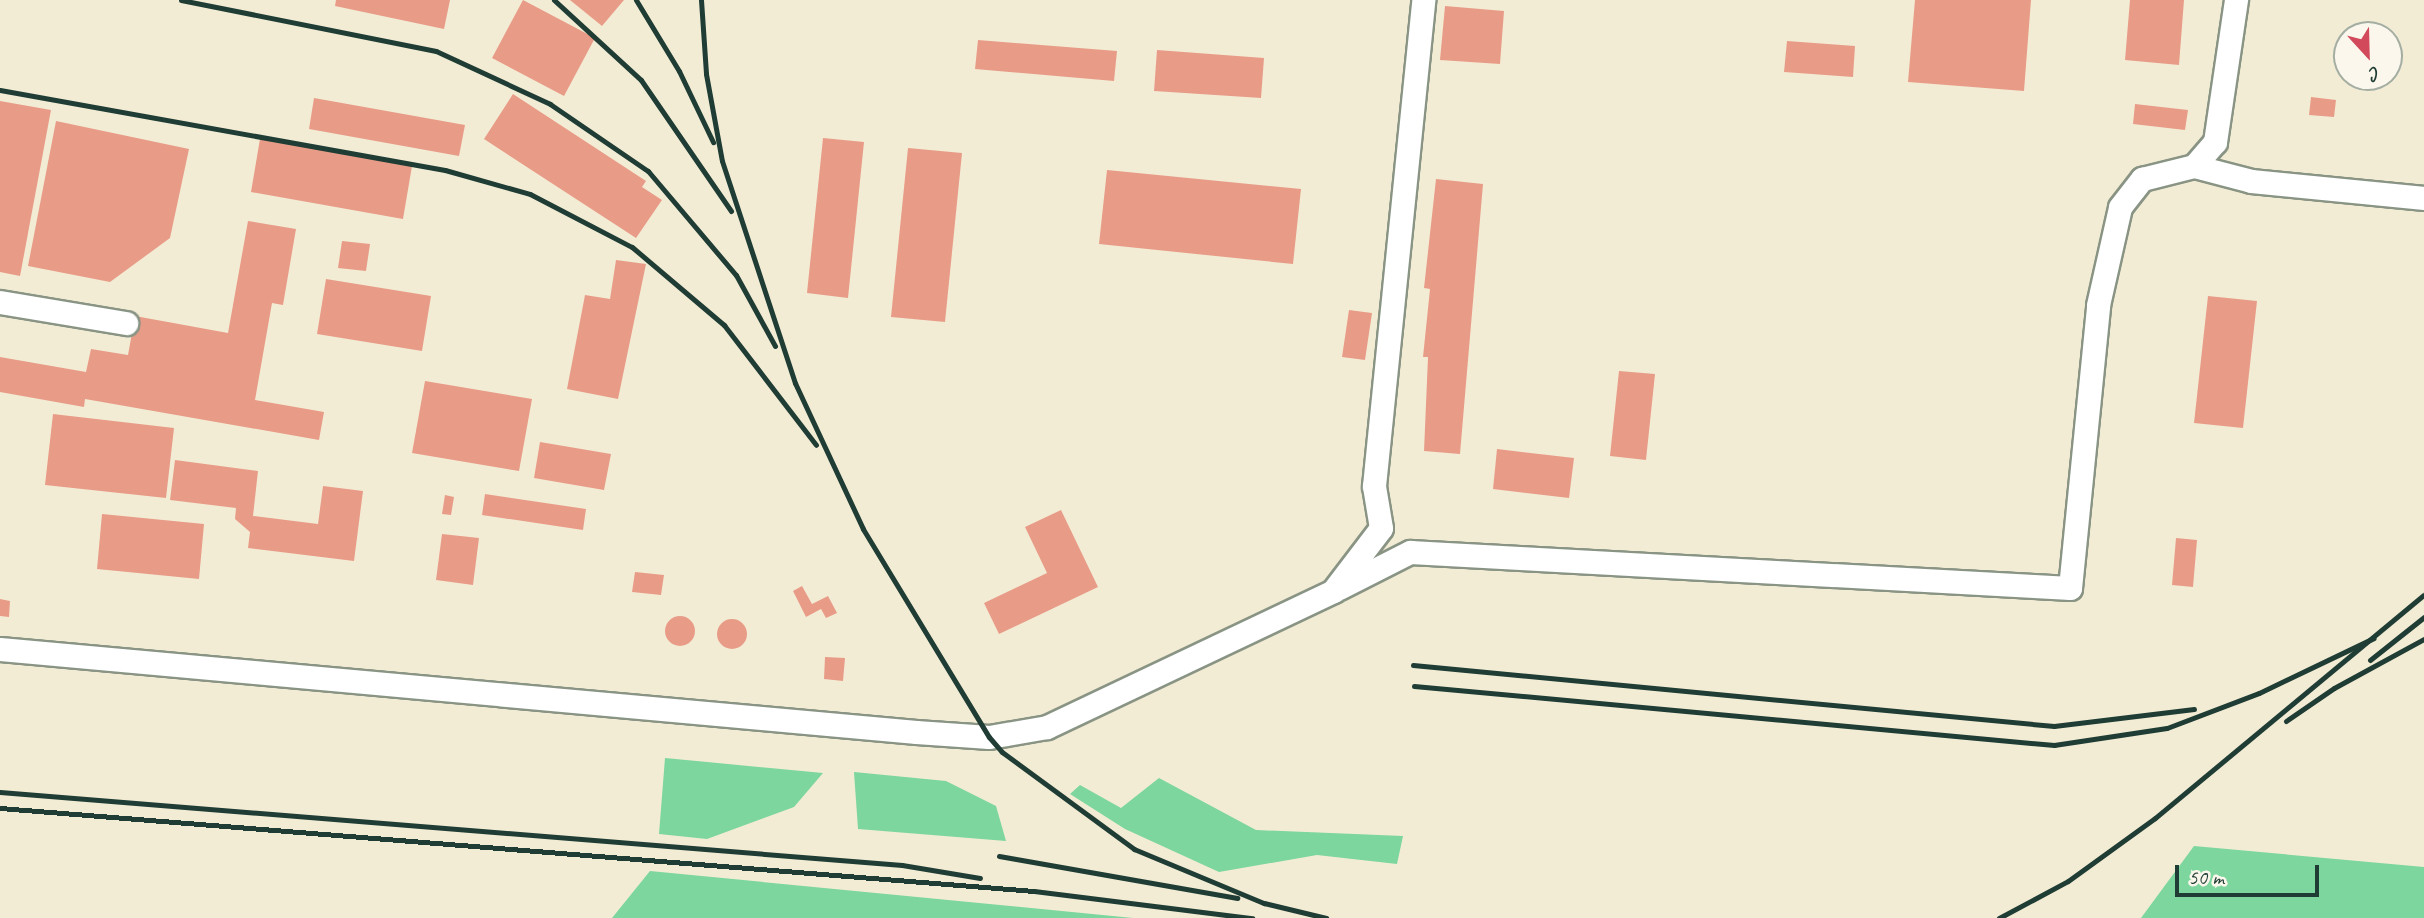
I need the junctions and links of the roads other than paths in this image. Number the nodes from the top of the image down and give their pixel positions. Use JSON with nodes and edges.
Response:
{"nodes":[{"id":1,"x":1423,"y":0,"type":"edge"},
{"id":2,"x":2236,"y":0,"type":"edge"},
{"id":3,"x":2194,"y":166,"type":"junction"},
{"id":4,"x":2424,"y":198,"type":"edge"},
{"id":5,"x":0,"y":302,"type":"edge"},
{"id":6,"x":125,"y":323,"type":"dead end"},
{"id":7,"x":1333,"y":591,"type":"junction"},
{"id":8,"x":0,"y":649,"type":"edge"}],
"edges":[{"from":1,"to":7,"type":"street"},
{"from":2,"to":3,"type":"street"},
{"from":3,"to":4,"type":"street"},
{"from":3,"to":7,"type":"street"},
{"from":5,"to":6,"type":"street"},
{"from":7,"to":8,"type":"street"}]}
